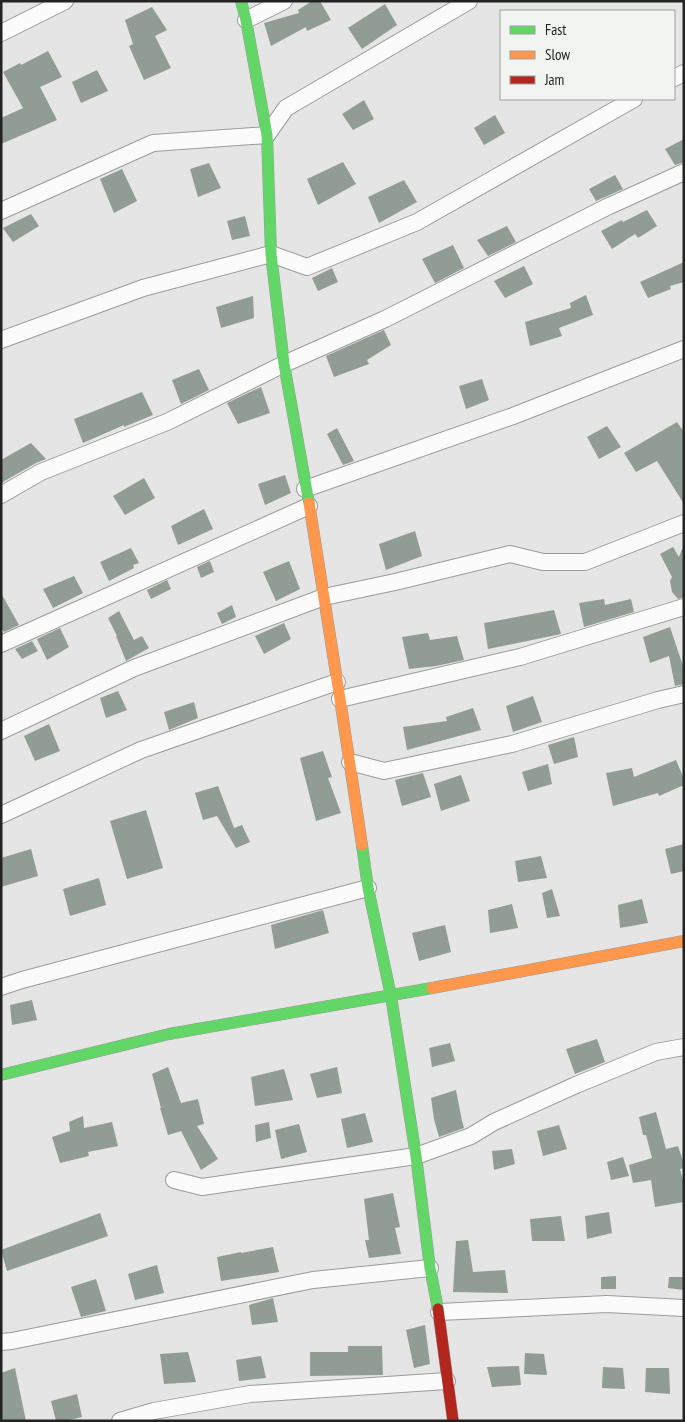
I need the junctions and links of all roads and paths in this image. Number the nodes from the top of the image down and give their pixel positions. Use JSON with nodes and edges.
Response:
{"nodes":[{"id":1,"x":65,"y":1,"type":"edge"},
{"id":2,"x":241,"y":1,"type":"edge"},
{"id":3,"x":284,"y":1,"type":"edge"},
{"id":4,"x":470,"y":1,"type":"edge"},
{"id":5,"x":246,"y":20,"type":"junction"},
{"id":6,"x":1,"y":33,"type":"edge"},
{"id":7,"x":632,"y":100,"type":"edge"},
{"id":8,"x":267,"y":135,"type":"junction"},
{"id":9,"x":684,"y":172,"type":"edge"},
{"id":10,"x":1,"y":211,"type":"edge"},
{"id":11,"x":271,"y":254,"type":"junction"},
{"id":12,"x":1,"y":340,"type":"edge"},
{"id":13,"x":684,"y":349,"type":"edge"},
{"id":14,"x":284,"y":364,"type":"junction"},
{"id":15,"x":305,"y":489,"type":"junction"},
{"id":16,"x":1,"y":495,"type":"edge"},
{"id":17,"x":309,"y":506,"type":"junction"},
{"id":18,"x":684,"y":523,"type":"edge"},
{"id":19,"x":324,"y":597,"type":"junction"},
{"id":20,"x":684,"y":607,"type":"edge"},
{"id":21,"x":1,"y":644,"type":"edge"},
{"id":22,"x":337,"y":682,"type":"junction"},
{"id":23,"x":684,"y":694,"type":"edge"},
{"id":24,"x":340,"y":699,"type":"junction"},
{"id":25,"x":1,"y":731,"type":"edge"},
{"id":26,"x":350,"y":762,"type":"junction"},
{"id":27,"x":1,"y":815,"type":"edge"},
{"id":28,"x":368,"y":888,"type":"junction"},
{"id":29,"x":684,"y":941,"type":"edge"},
{"id":30,"x":1,"y":988,"type":"edge"},
{"id":31,"x":391,"y":996,"type":"junction"},
{"id":32,"x":684,"y":1047,"type":"edge"},
{"id":33,"x":1,"y":1075,"type":"edge"},
{"id":34,"x":416,"y":1156,"type":"junction"},
{"id":35,"x":174,"y":1180,"type":"dead end"},
{"id":36,"x":430,"y":1268,"type":"junction"},
{"id":37,"x":684,"y":1308,"type":"edge"},
{"id":38,"x":439,"y":1312,"type":"junction"},
{"id":39,"x":1,"y":1342,"type":"edge"},
{"id":40,"x":447,"y":1381,"type":"junction"},
{"id":41,"x":120,"y":1421,"type":"edge"},
{"id":42,"x":453,"y":1421,"type":"edge"}],
"edges":[{"from":1,"to":6,"type":"street"},
{"from":2,"to":5,"type":"street"},
{"from":3,"to":5,"type":"street"},
{"from":4,"to":8,"type":"street"},
{"from":5,"to":8,"type":"street"},
{"from":7,"to":11,"type":"street"},
{"from":8,"to":10,"type":"street"},
{"from":8,"to":11,"type":"street"},
{"from":9,"to":14,"type":"street"},
{"from":11,"to":12,"type":"street"},
{"from":11,"to":14,"type":"street"},
{"from":13,"to":15,"type":"street"},
{"from":14,"to":15,"type":"street"},
{"from":14,"to":16,"type":"street"},
{"from":15,"to":17,"type":"street"},
{"from":17,"to":19,"type":"street"},
{"from":17,"to":21,"type":"street"},
{"from":18,"to":19,"type":"street"},
{"from":19,"to":22,"type":"street"},
{"from":19,"to":25,"type":"street"},
{"from":20,"to":24,"type":"street"},
{"from":22,"to":24,"type":"street"},
{"from":22,"to":27,"type":"street"},
{"from":23,"to":26,"type":"street"},
{"from":24,"to":26,"type":"street"},
{"from":26,"to":28,"type":"street"},
{"from":28,"to":30,"type":"street"},
{"from":28,"to":31,"type":"street"},
{"from":29,"to":31,"type":"street"},
{"from":31,"to":33,"type":"street"},
{"from":31,"to":34,"type":"street"},
{"from":32,"to":34,"type":"street"},
{"from":34,"to":35,"type":"street"},
{"from":34,"to":36,"type":"street"},
{"from":36,"to":38,"type":"street"},
{"from":36,"to":39,"type":"street"},
{"from":37,"to":38,"type":"street"},
{"from":38,"to":40,"type":"street"},
{"from":40,"to":41,"type":"street"},
{"from":40,"to":42,"type":"street"}]}
